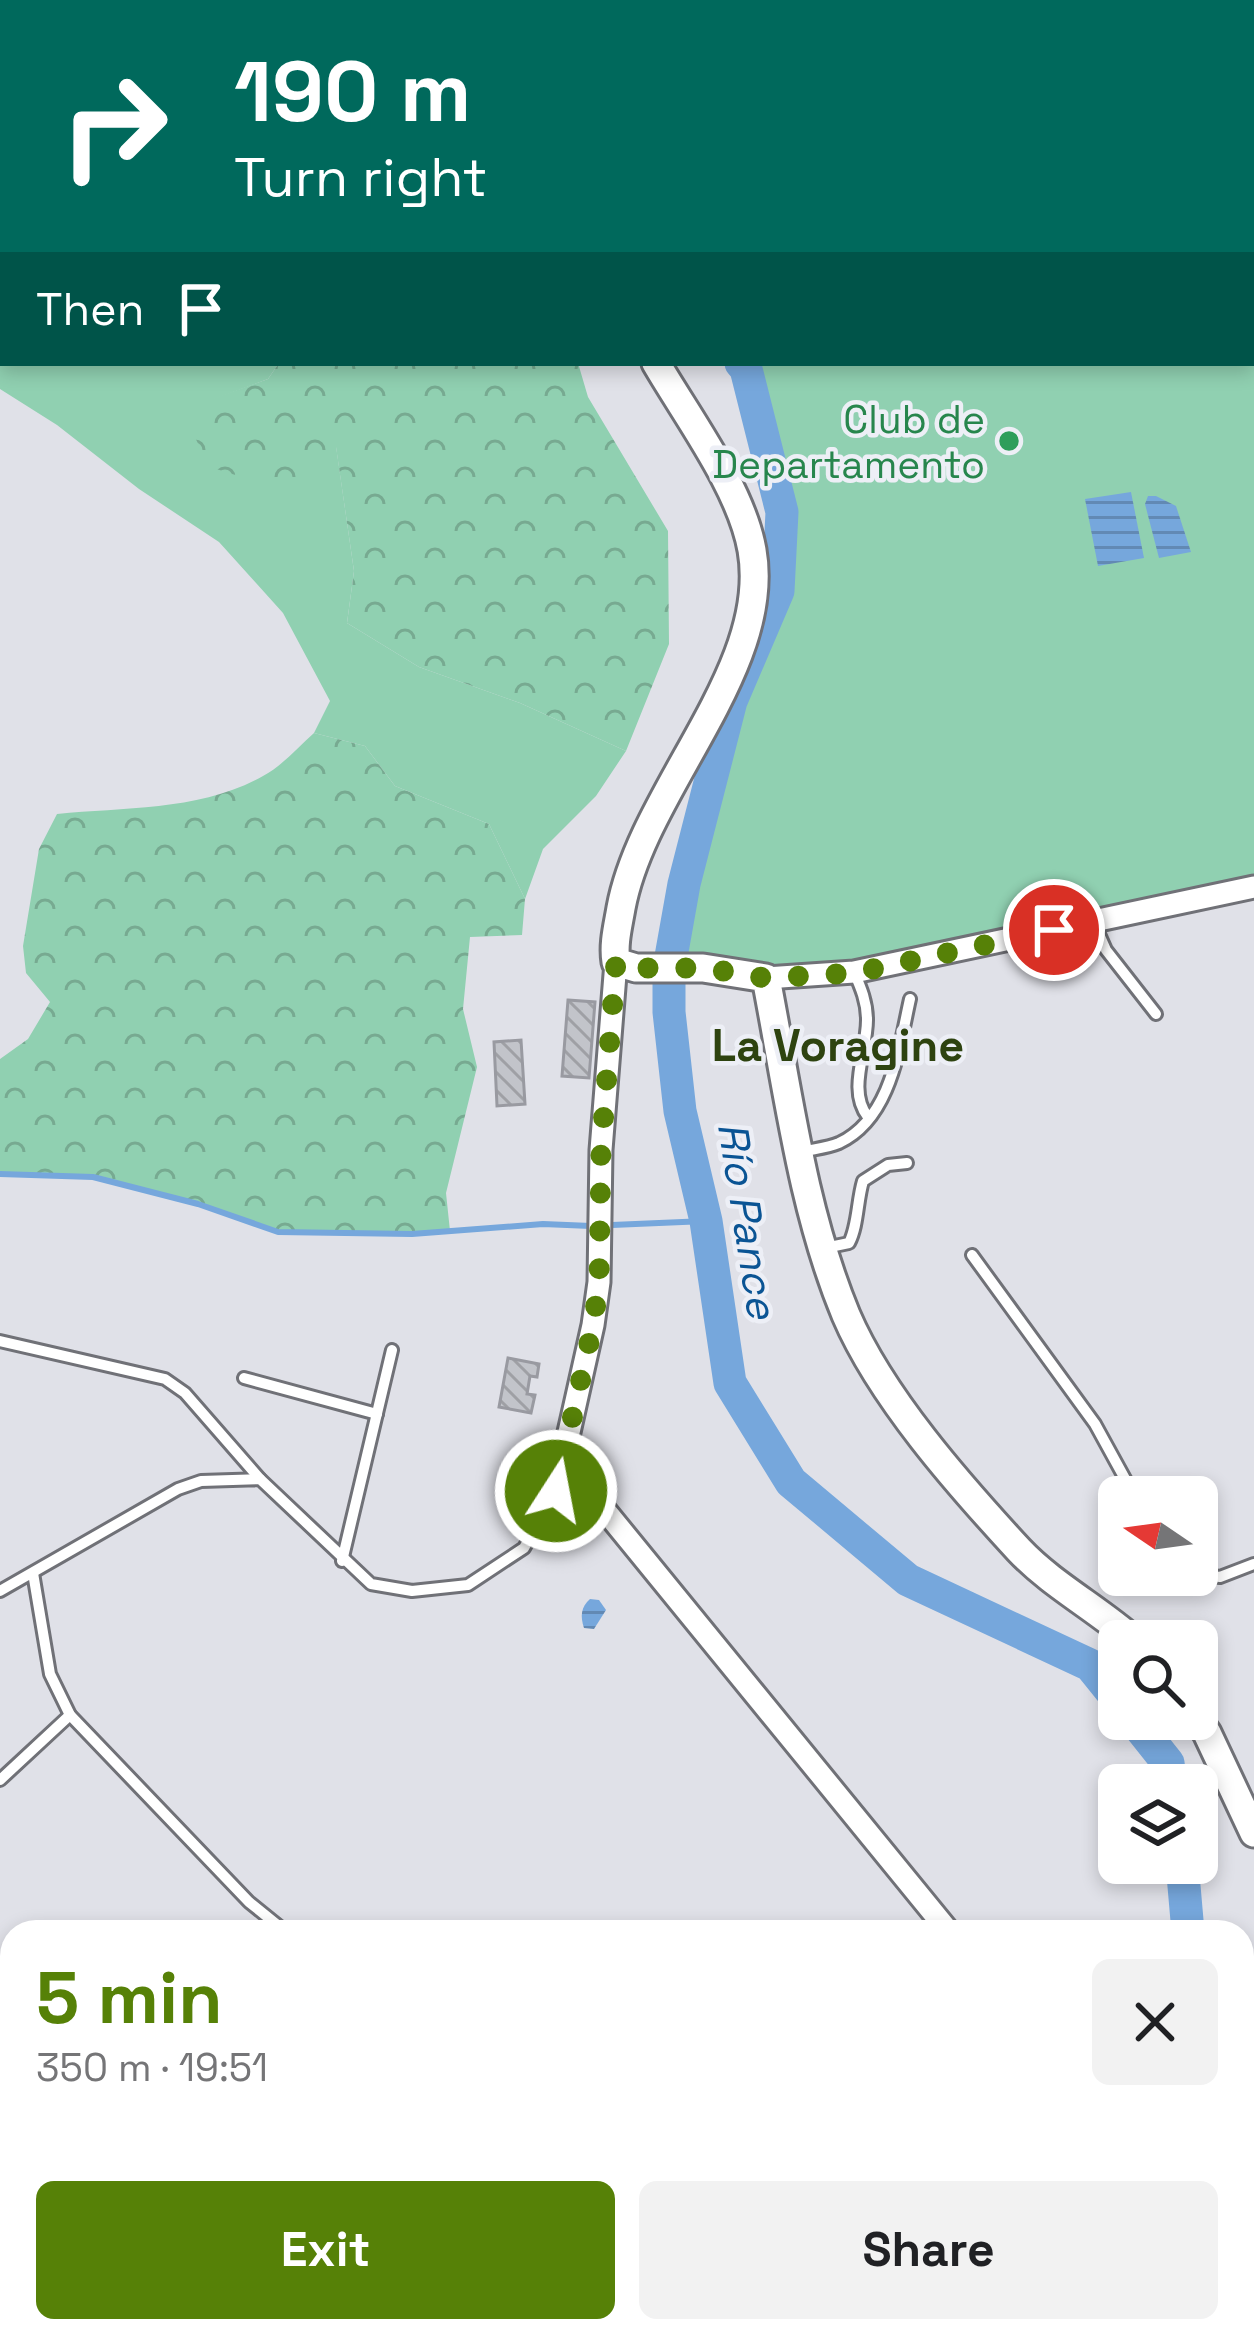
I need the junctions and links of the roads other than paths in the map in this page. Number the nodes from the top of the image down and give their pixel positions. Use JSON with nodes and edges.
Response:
{"nodes":[{"id":1,"x":658,"y":366,"type":"edge"},
{"id":2,"x":1254,"y":887,"type":"edge"},
{"id":3,"x":1094,"y":921,"type":"junction"},
{"id":4,"x":626,"y":965,"type":"junction"},
{"id":5,"x":854,"y":973,"type":"junction"},
{"id":6,"x":766,"y":978,"type":"junction"},
{"id":7,"x":910,"y":999,"type":"dead end"},
{"id":8,"x":1156,"y":1014,"type":"dead end"},
{"id":9,"x":868,"y":1118,"type":"junction"},
{"id":10,"x":801,"y":1152,"type":"junction"},
{"id":11,"x":907,"y":1163,"type":"dead end"},
{"id":12,"x":821,"y":1249,"type":"junction"},
{"id":13,"x":972,"y":1255,"type":"dead end"},
{"id":14,"x":0,"y":1341,"type":"edge"},
{"id":15,"x":392,"y":1351,"type":"dead end"},
{"id":16,"x":244,"y":1378,"type":"dead end"},
{"id":17,"x":377,"y":1414,"type":"junction"},
{"id":18,"x":563,"y":1459,"type":"junction"},
{"id":19,"x":1123,"y":1476,"type":"edge"},
{"id":20,"x":260,"y":1479,"type":"junction"},
{"id":21,"x":342,"y":1561,"type":"junction"},
{"id":22,"x":1254,"y":1564,"type":"edge"},
{"id":23,"x":34,"y":1573,"type":"junction"},
{"id":24,"x":1218,"y":1577,"type":"edge"},
{"id":25,"x":0,"y":1591,"type":"edge"},
{"id":26,"x":1107,"y":1620,"type":"edge"},
{"id":27,"x":70,"y":1714,"type":"junction"},
{"id":28,"x":1210,"y":1740,"type":"edge"},
{"id":29,"x":0,"y":1780,"type":"edge"},
{"id":30,"x":1254,"y":1833,"type":"edge"},
{"id":31,"x":271,"y":1920,"type":"edge"},
{"id":32,"x":939,"y":1920,"type":"edge"}],
"edges":[{"from":1,"to":4,"type":"street"},
{"from":2,"to":3,"type":"street"},
{"from":3,"to":5,"type":"street"},
{"from":3,"to":8,"type":"lane"},
{"from":4,"to":6,"type":"street"},
{"from":4,"to":18,"type":"street"},
{"from":5,"to":6,"type":"street"},
{"from":5,"to":9,"type":"lane"},
{"from":6,"to":10,"type":"street"},
{"from":7,"to":9,"type":"lane"},
{"from":9,"to":10,"type":"lane"},
{"from":10,"to":12,"type":"street"},
{"from":11,"to":12,"type":"lane"},
{"from":12,"to":26,"type":"street"},
{"from":13,"to":19,"type":"lane"},
{"from":14,"to":20,"type":"lane"},
{"from":15,"to":17,"type":"lane"},
{"from":16,"to":17,"type":"lane"},
{"from":17,"to":21,"type":"lane"},
{"from":18,"to":21,"type":"lane"},
{"from":18,"to":32,"type":"street"},
{"from":20,"to":21,"type":"lane"},
{"from":20,"to":23,"type":"lane"},
{"from":22,"to":24,"type":"lane"},
{"from":23,"to":25,"type":"lane"},
{"from":23,"to":27,"type":"lane"},
{"from":27,"to":29,"type":"lane"},
{"from":27,"to":31,"type":"lane"},
{"from":28,"to":30,"type":"street"}]}
